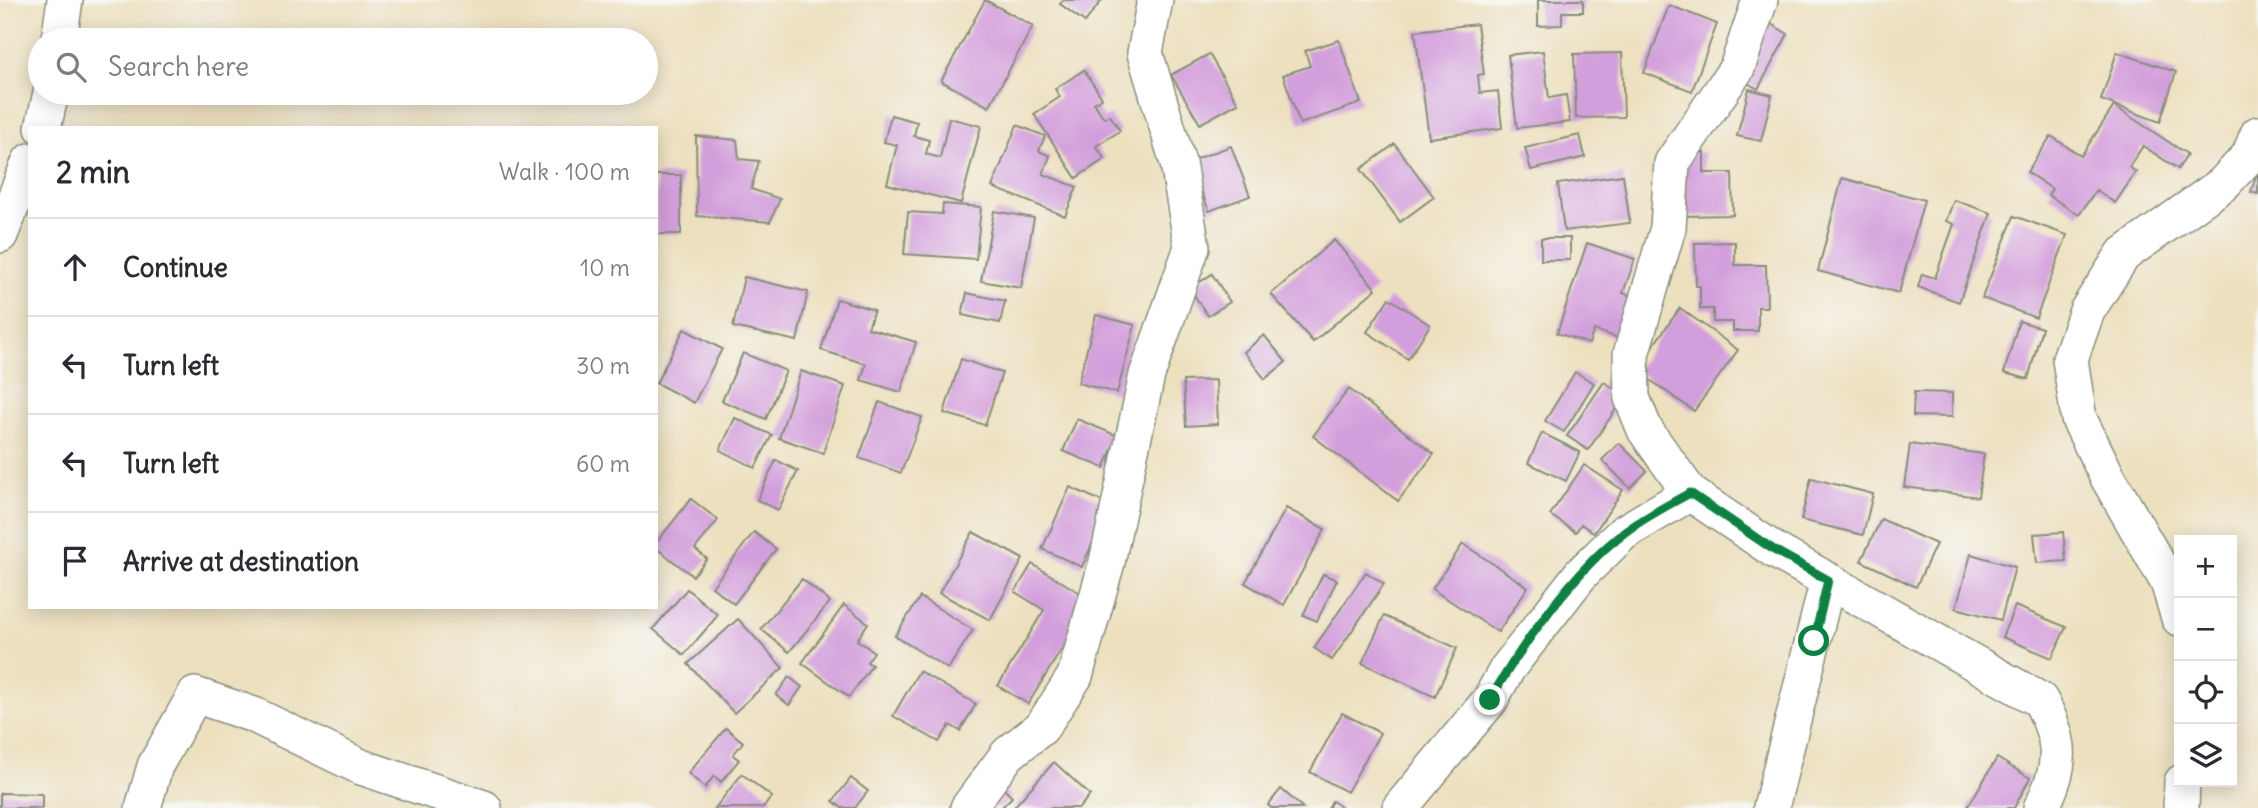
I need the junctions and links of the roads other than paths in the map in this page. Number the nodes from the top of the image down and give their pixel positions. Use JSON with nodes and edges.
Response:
{"nodes":[{"id":1,"x":65,"y":0,"type":"edge"},
{"id":2,"x":1156,"y":0,"type":"edge"},
{"id":3,"x":1760,"y":0,"type":"edge"},
{"id":4,"x":61,"y":28,"type":"edge"},
{"id":5,"x":48,"y":105,"type":"edge"},
{"id":6,"x":43,"y":126,"type":"edge"},
{"id":7,"x":2258,"y":134,"type":"edge"},
{"id":8,"x":28,"y":166,"type":"edge"},
{"id":9,"x":0,"y":235,"type":"edge"},
{"id":10,"x":1690,"y":493,"type":"junction"},
{"id":11,"x":1828,"y":580,"type":"junction"},
{"id":12,"x":2174,"y":602,"type":"edge"},
{"id":13,"x":2182,"y":787,"type":"edge"},
{"id":14,"x":432,"y":800,"type":"edge"},
{"id":15,"x":143,"y":808,"type":"edge"},
{"id":16,"x":484,"y":808,"type":"edge"},
{"id":17,"x":968,"y":808,"type":"edge"},
{"id":18,"x":1400,"y":808,"type":"edge"},
{"id":19,"x":1771,"y":808,"type":"edge"},
{"id":20,"x":2041,"y":808,"type":"edge"},
{"id":21,"x":2181,"y":808,"type":"edge"}],
"edges":[{"from":1,"to":4,"type":"street"},
{"from":2,"to":17,"type":"street"},
{"from":3,"to":10,"type":"street"},
{"from":5,"to":6,"type":"street"},
{"from":7,"to":12,"type":"street"},
{"from":8,"to":9,"type":"street"},
{"from":10,"to":11,"type":"street"},
{"from":10,"to":18,"type":"street"},
{"from":11,"to":19,"type":"street"},
{"from":11,"to":20,"type":"street"},
{"from":13,"to":21,"type":"street"},
{"from":14,"to":15,"type":"street"},
{"from":14,"to":16,"type":"street"}]}
